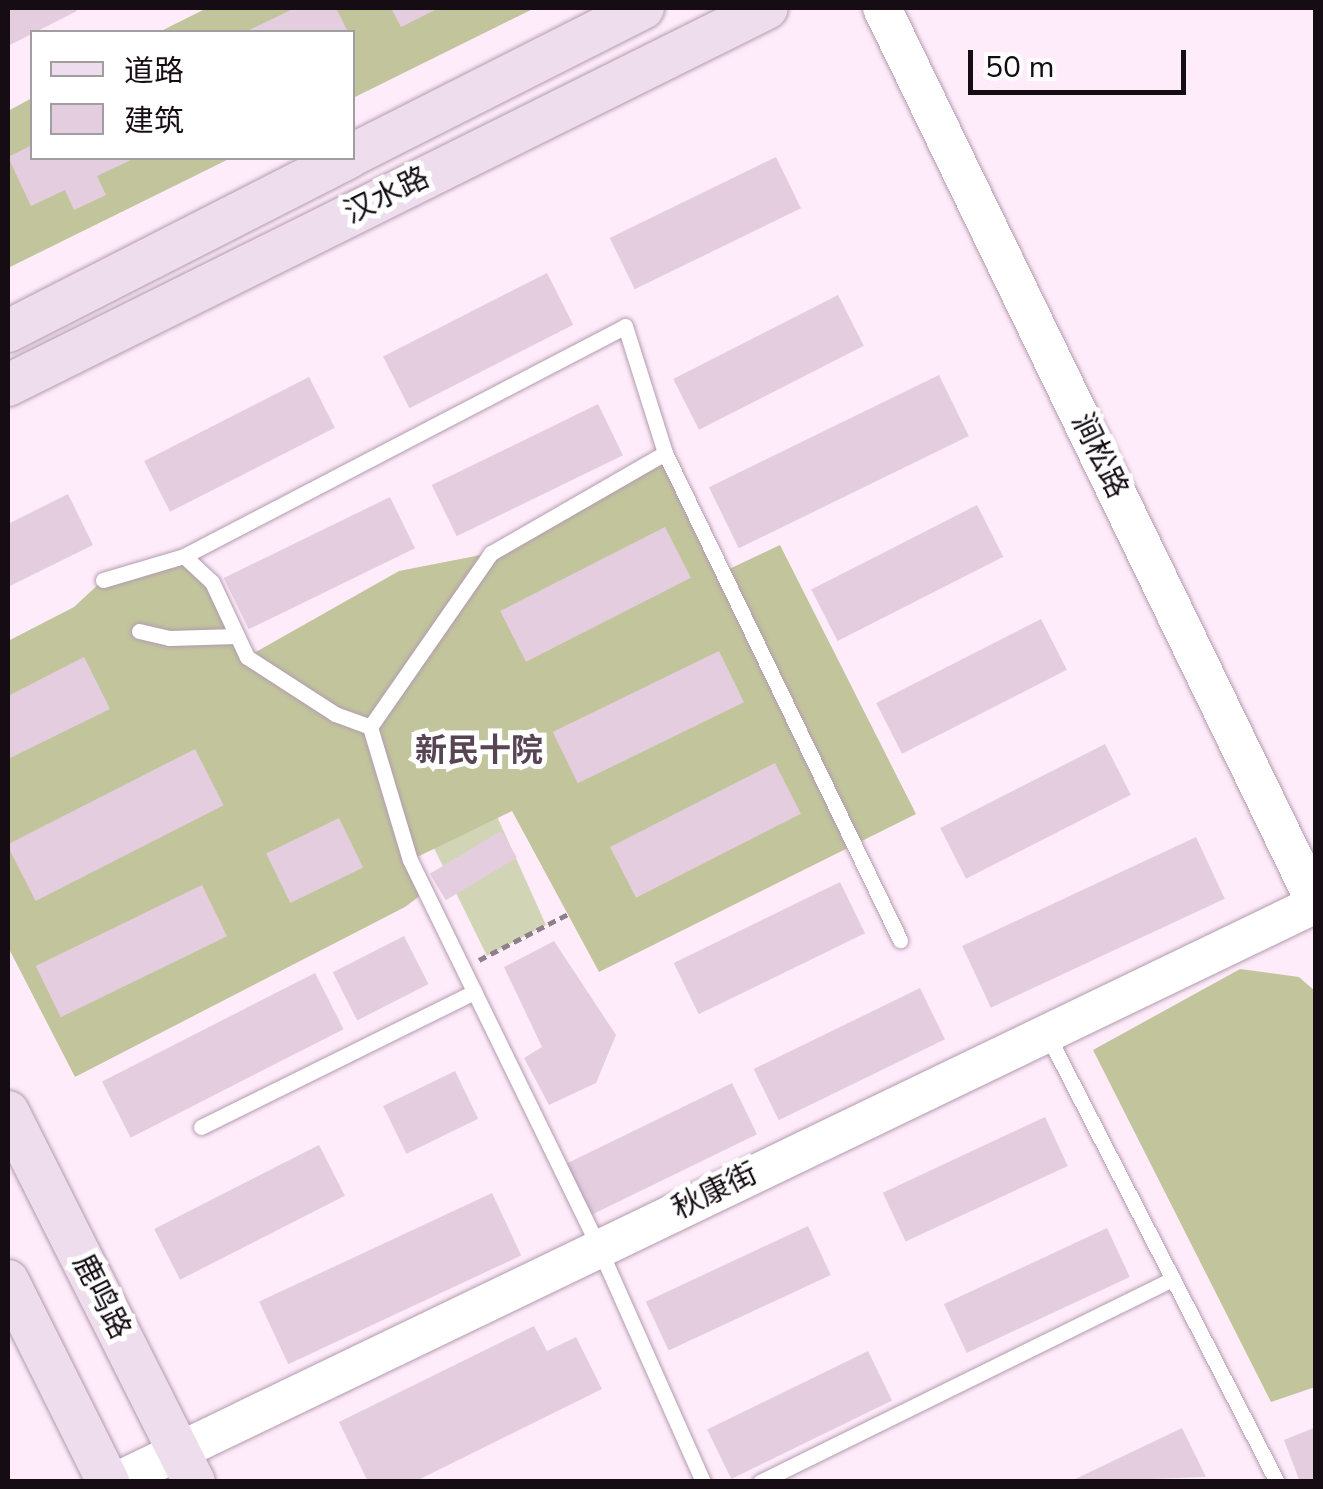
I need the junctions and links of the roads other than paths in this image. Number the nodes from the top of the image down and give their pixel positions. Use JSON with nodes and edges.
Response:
{"nodes":[{"id":1,"x":643,"y":8,"type":"edge"},
{"id":2,"x":767,"y":8,"type":"edge"},
{"id":3,"x":882,"y":8,"type":"edge"},
{"id":4,"x":355,"y":153,"type":"edge"},
{"id":5,"x":342,"y":160,"type":"edge"},
{"id":6,"x":8,"y":331,"type":"edge"},
{"id":7,"x":8,"y":385,"type":"edge"},
{"id":8,"x":666,"y":453,"type":"junction"},
{"id":9,"x":184,"y":556,"type":"junction"},
{"id":10,"x":104,"y":580,"type":"dead end"},
{"id":11,"x":139,"y":631,"type":"dead end"},
{"id":12,"x":237,"y":636,"type":"junction"},
{"id":13,"x":370,"y":727,"type":"junction"},
{"id":14,"x":1316,"y":904,"type":"edge"},
{"id":15,"x":900,"y":940,"type":"dead end"},
{"id":16,"x":474,"y":992,"type":"junction"},
{"id":17,"x":1047,"y":1032,"type":"junction"},
{"id":18,"x":8,"y":1112,"type":"edge"},
{"id":19,"x":201,"y":1127,"type":"dead end"},
{"id":20,"x":598,"y":1248,"type":"junction"},
{"id":21,"x":1174,"y":1279,"type":"junction"},
{"id":22,"x":8,"y":1281,"type":"edge"},
{"id":23,"x":186,"y":1466,"type":"edge"},
{"id":24,"x":112,"y":1482,"type":"edge"},
{"id":25,"x":702,"y":1482,"type":"edge"},
{"id":26,"x":760,"y":1482,"type":"edge"},
{"id":27,"x":1277,"y":1482,"type":"edge"}],
"edges":[{"from":1,"to":4,"type":"main road","name":"汉水路"},
{"from":2,"to":7,"type":"main road","name":"汉水路"},
{"from":3,"to":14,"type":"street","name":"涧松路"},
{"from":5,"to":6,"type":"main road","name":"汉水路"},
{"from":8,"to":9,"type":"lane"},
{"from":8,"to":13,"type":"lane"},
{"from":8,"to":15,"type":"lane"},
{"from":9,"to":10,"type":"lane"},
{"from":9,"to":12,"type":"lane"},
{"from":11,"to":12,"type":"lane"},
{"from":12,"to":13,"type":"lane"},
{"from":13,"to":16,"type":"lane"},
{"from":14,"to":17,"type":"street","name":"秋康街"},
{"from":16,"to":19,"type":"lane"},
{"from":16,"to":20,"type":"lane"},
{"from":17,"to":20,"type":"street","name":"秋康街"},
{"from":17,"to":21,"type":"lane"},
{"from":18,"to":23,"type":"main road","name":"鹿鸣路"},
{"from":20,"to":23,"type":"street","name":"秋康街"},
{"from":20,"to":25,"type":"lane"},
{"from":21,"to":26,"type":"lane"},
{"from":21,"to":27,"type":"lane"},
{"from":22,"to":24,"type":"main road"},
{"from":23,"to":24,"type":"street","name":"秋康街"}]}
